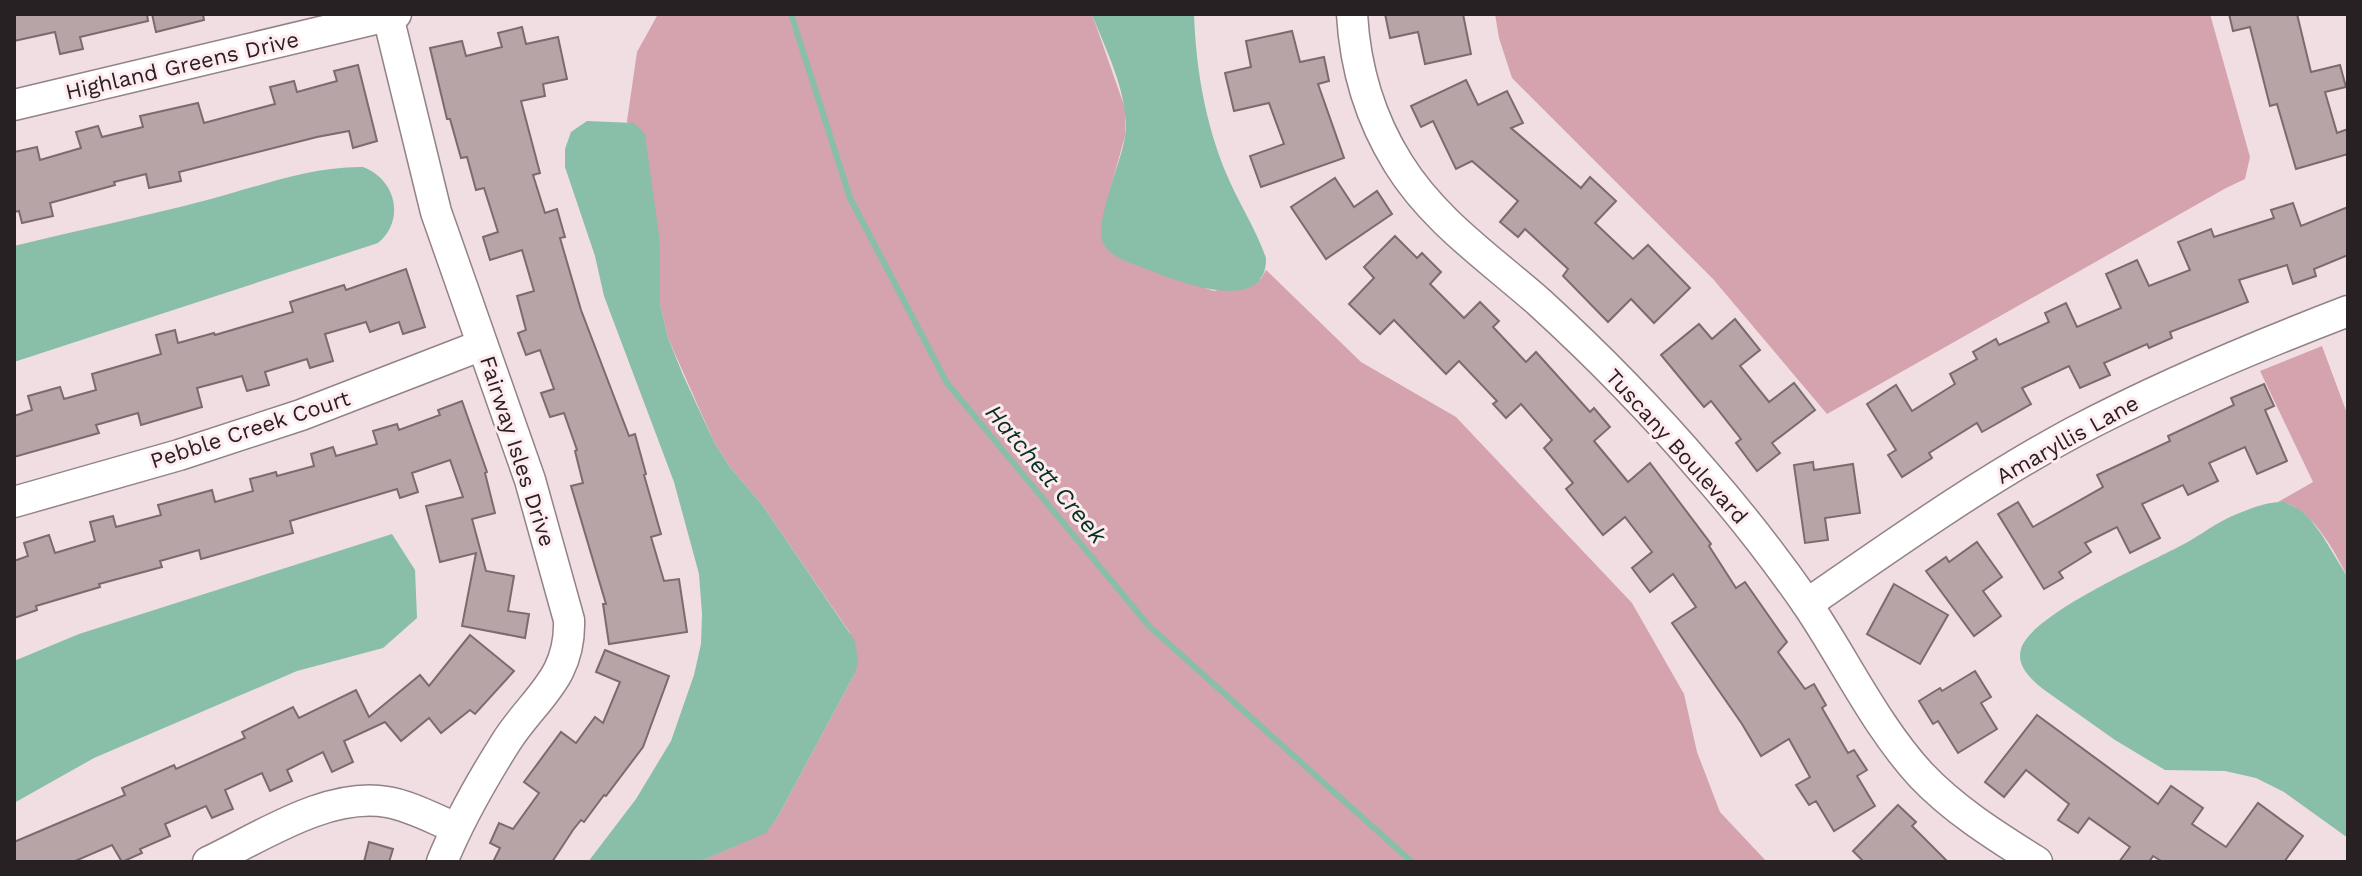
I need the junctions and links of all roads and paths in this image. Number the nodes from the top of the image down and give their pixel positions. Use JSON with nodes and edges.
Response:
{"nodes":[{"id":1,"x":1352,"y":14,"type":"edge"},
{"id":2,"x":392,"y":15,"type":"edge"},
{"id":3,"x":14,"y":105,"type":"edge"},
{"id":4,"x":2348,"y":311,"type":"edge"},
{"id":5,"x":482,"y":345,"type":"junction"},
{"id":6,"x":14,"y":502,"type":"edge"},
{"id":7,"x":1807,"y":604,"type":"junction"},
{"id":8,"x":456,"y":828,"type":"junction"},
{"id":9,"x":208,"y":862,"type":"edge"},
{"id":10,"x":442,"y":862,"type":"edge"},
{"id":11,"x":2037,"y":862,"type":"edge"}],
"edges":[{"from":1,"to":7,"type":"street","name":"Tuscany Boulevard"},
{"from":2,"to":3,"type":"street","name":"Highland Greens Drive"},
{"from":2,"to":5,"type":"street","name":"Fairway Isles Drive"},
{"from":4,"to":7,"type":"street","name":"Amaryllis Lane"},
{"from":5,"to":6,"type":"street","name":"Pebble Creek Court"},
{"from":5,"to":8,"type":"street","name":"Fairway Isles Drive"},
{"from":7,"to":11,"type":"street","name":"Tuscany Boulevard"},
{"from":8,"to":9,"type":"street"},
{"from":8,"to":10,"type":"street","name":"Fairway Isles Drive"}]}
